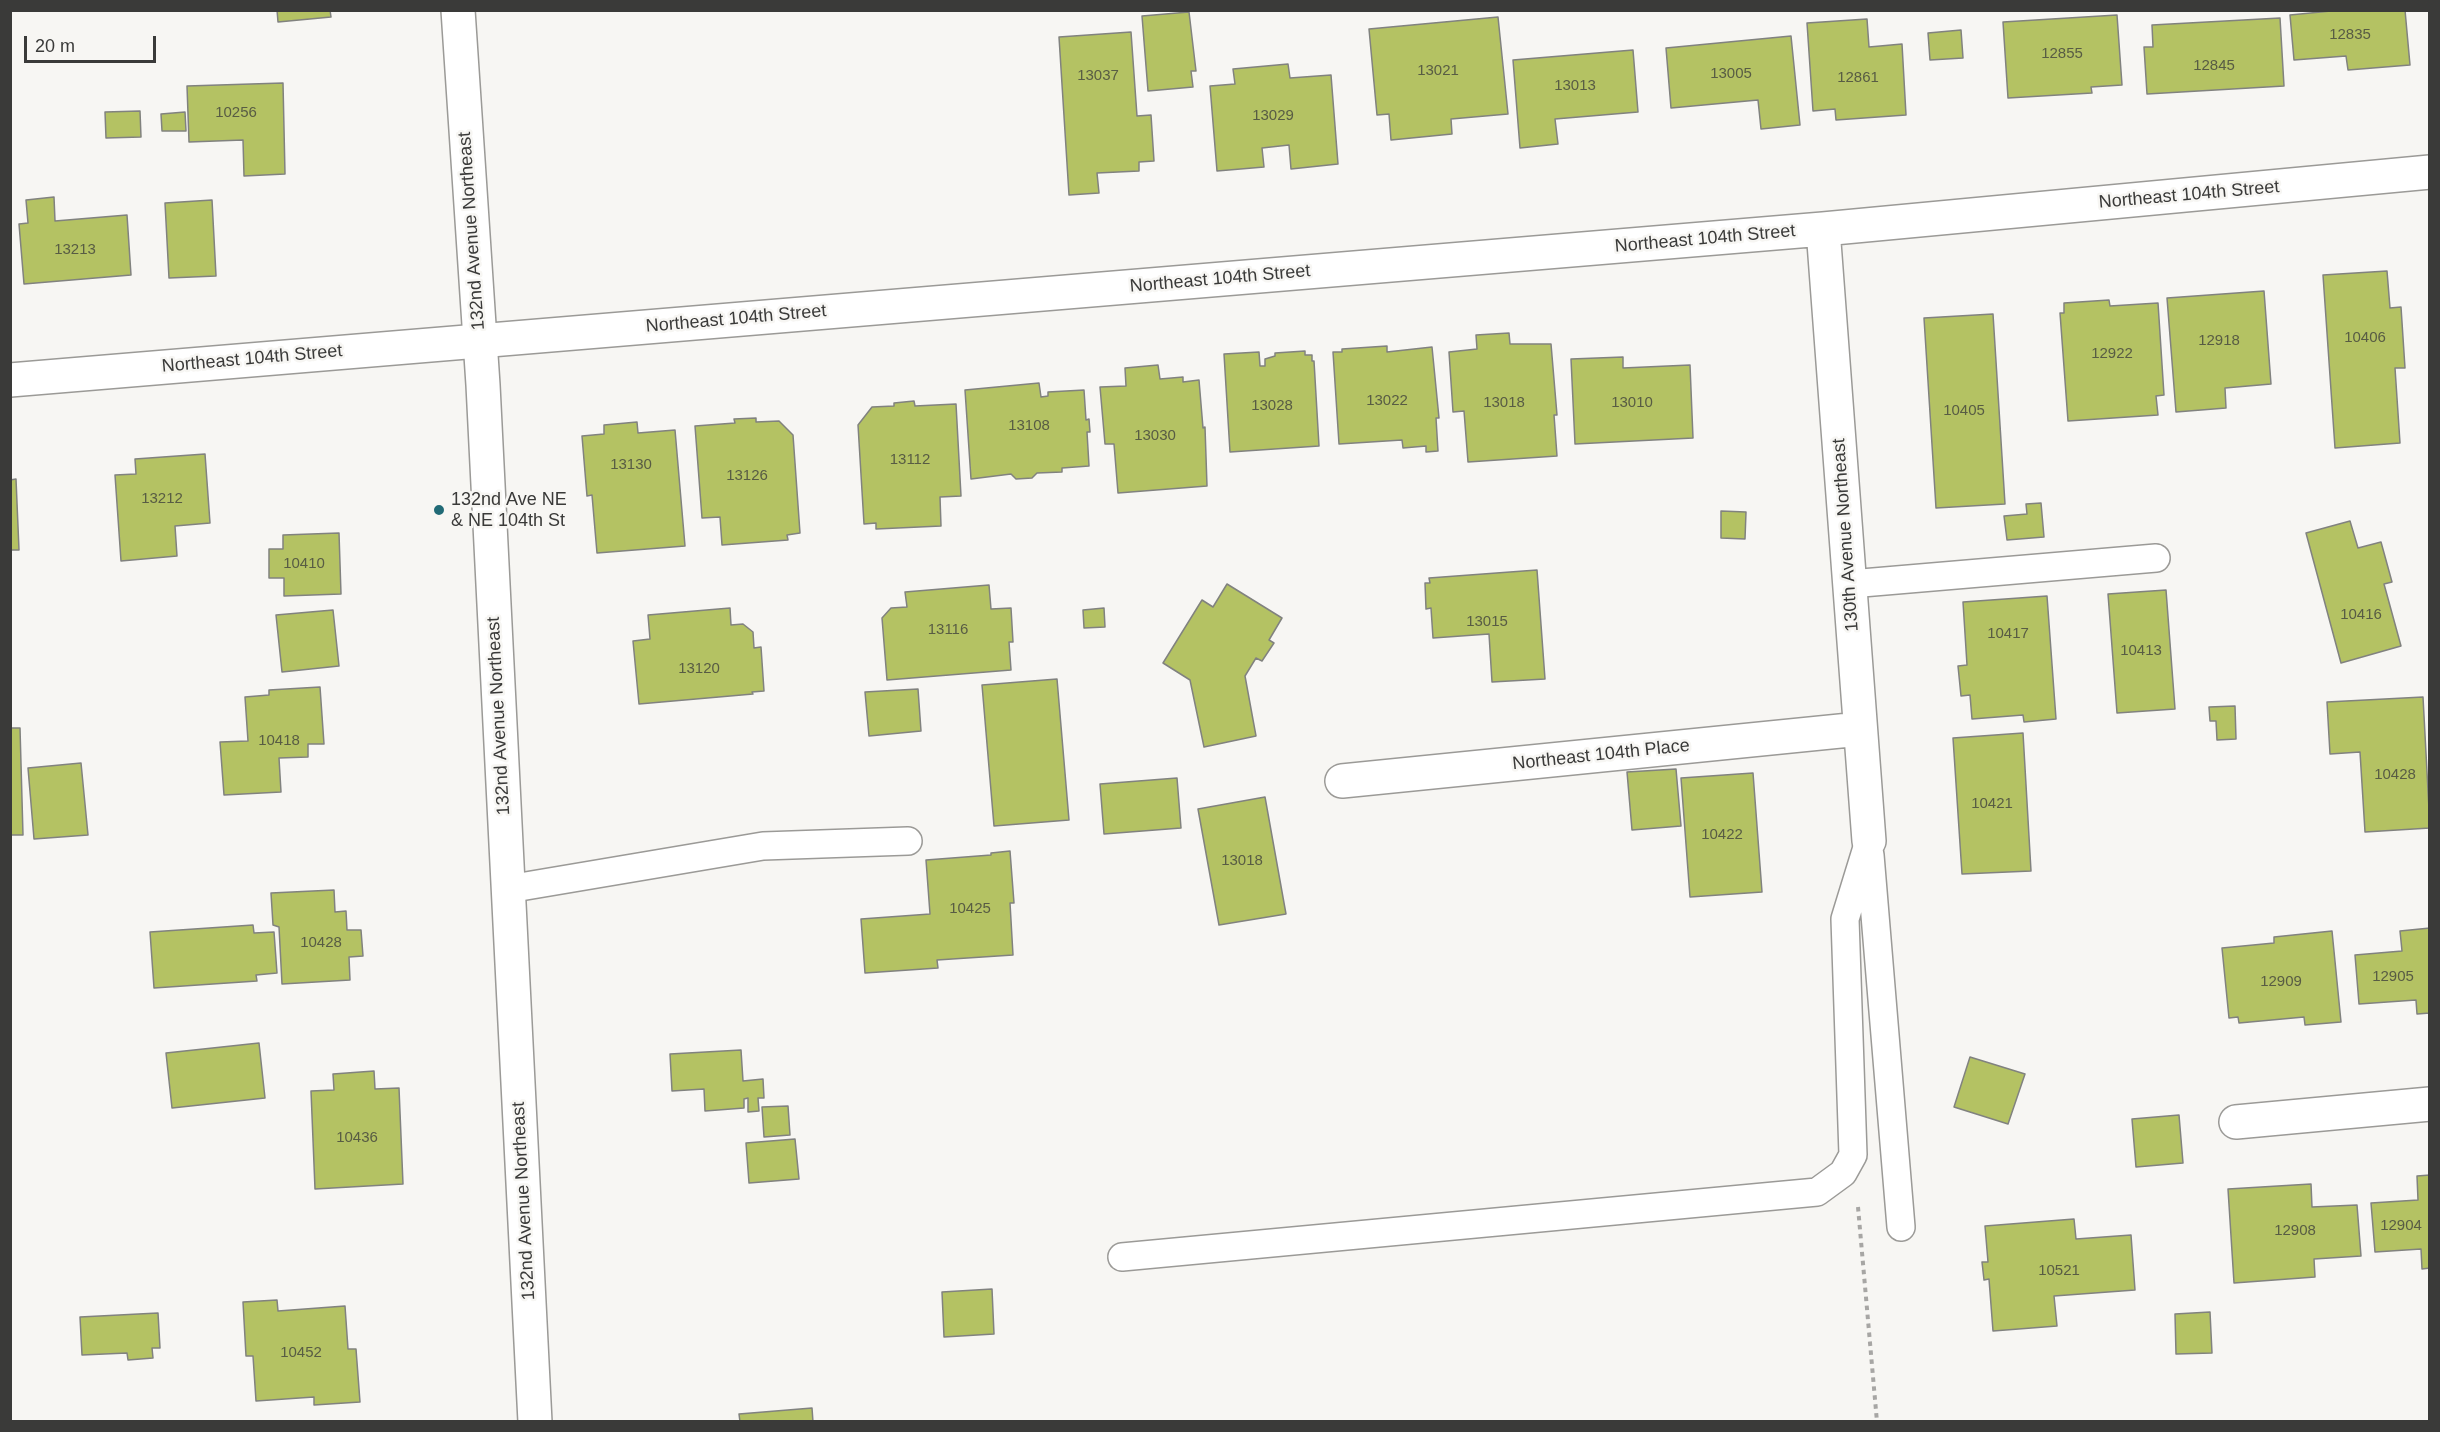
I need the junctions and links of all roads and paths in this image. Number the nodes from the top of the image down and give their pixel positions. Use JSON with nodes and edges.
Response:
{"nodes":[{"id":1,"x":458,"y":10,"type":"edge"},
{"id":2,"x":2430,"y":172,"type":"edge"},
{"id":3,"x":1823,"y":229,"type":"junction"},
{"id":4,"x":479,"y":340,"type":"junction"},
{"id":5,"x":10,"y":380,"type":"edge"},
{"id":6,"x":2156,"y":558,"type":"dead end"},
{"id":7,"x":1850,"y":584,"type":"junction"},
{"id":8,"x":1860,"y":729,"type":"junction"},
{"id":9,"x":1342,"y":781,"type":"dead end"},
{"id":10,"x":908,"y":841,"type":"dead end"},
{"id":11,"x":1869,"y":841,"type":"junction"},
{"id":12,"x":508,"y":889,"type":"junction"},
{"id":13,"x":2430,"y":1104,"type":"edge"},
{"id":14,"x":2236,"y":1122,"type":"dead end"},
{"id":15,"x":1857,"y":1197,"type":"dead end"},
{"id":16,"x":1901,"y":1227,"type":"dead end"},
{"id":17,"x":1122,"y":1257,"type":"dead end"},
{"id":18,"x":535,"y":1422,"type":"edge"},
{"id":19,"x":1877,"y":1422,"type":"edge"}],
"edges":[{"from":1,"to":4,"type":"street","name":"132nd Avenue Northeast"},
{"from":2,"to":3,"type":"street","name":"Northeast 104th Street"},
{"from":3,"to":4,"type":"street","name":"Northeast 104th Street"},
{"from":3,"to":7,"type":"street","name":"130th Avenue Northeast"},
{"from":4,"to":5,"type":"street","name":"Northeast 104th Street"},
{"from":4,"to":12,"type":"street","name":"132nd Avenue Northeast"},
{"from":6,"to":7,"type":"lane"},
{"from":7,"to":8,"type":"street","name":"130th Avenue Northeast"},
{"from":8,"to":9,"type":"street","name":"Northeast 104th Place"},
{"from":8,"to":11,"type":"street","name":"130th Avenue Northeast"},
{"from":10,"to":12,"type":"lane"},
{"from":11,"to":16,"type":"lane"},
{"from":11,"to":17,"type":"lane"},
{"from":12,"to":18,"type":"street","name":"132nd Avenue Northeast"},
{"from":13,"to":14,"type":"street"},
{"from":15,"to":19,"type":"path"}]}
